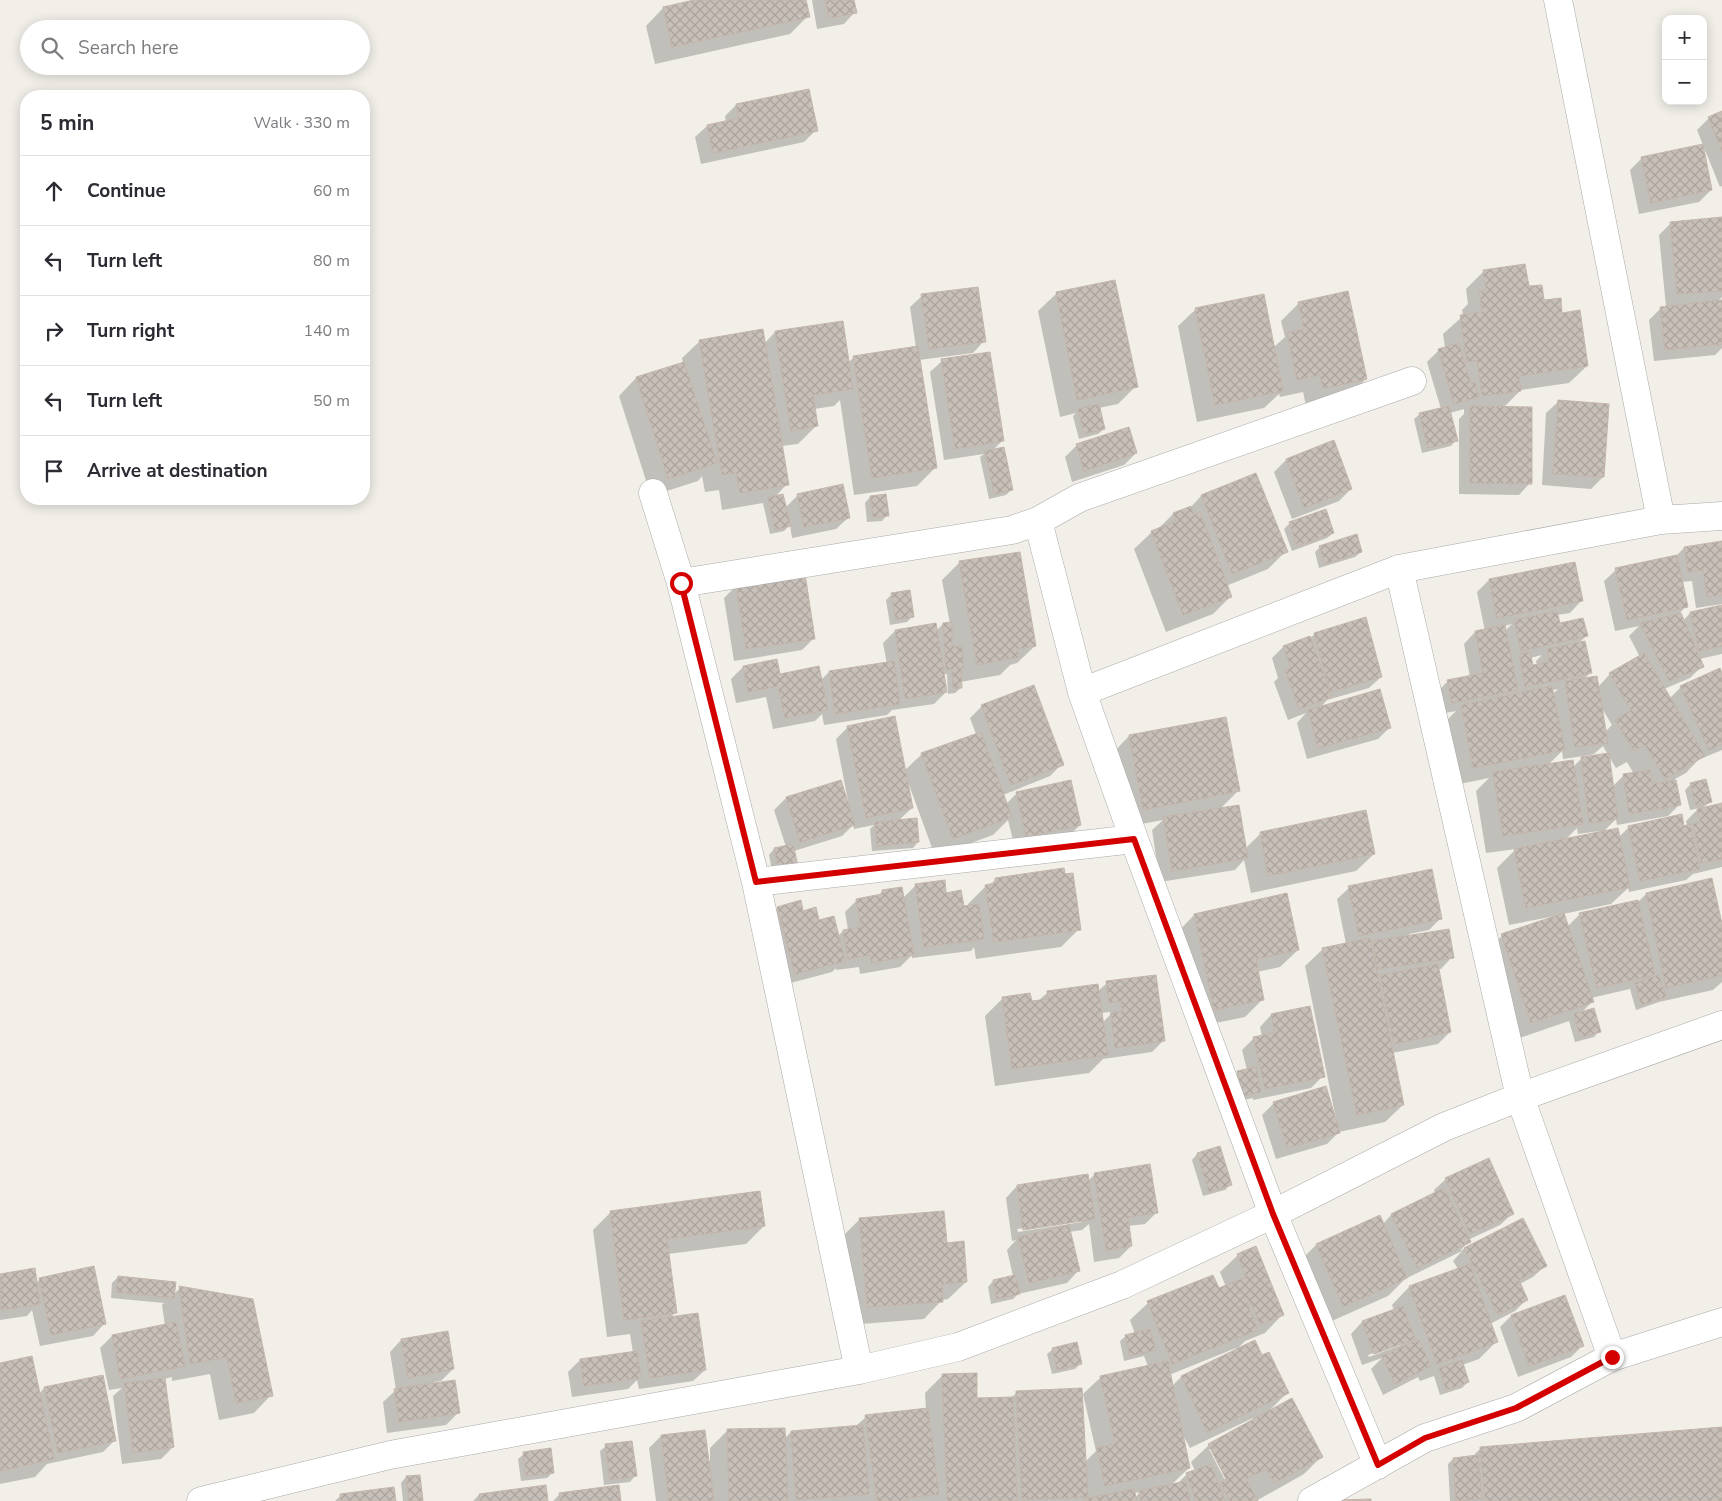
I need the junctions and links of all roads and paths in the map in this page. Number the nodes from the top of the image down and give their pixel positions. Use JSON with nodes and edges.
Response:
{"nodes":[{"id":1,"x":1558,"y":0,"type":"edge"},
{"id":2,"x":1412,"y":381,"type":"dead end"},
{"id":3,"x":653,"y":493,"type":"dead end"},
{"id":4,"x":1722,"y":516,"type":"edge"},
{"id":5,"x":1661,"y":520,"type":"junction"},
{"id":6,"x":1038,"y":521,"type":"junction"},
{"id":7,"x":1399,"y":568,"type":"junction"},
{"id":8,"x":681,"y":583,"type":"junction"},
{"id":9,"x":1082,"y":692,"type":"junction"},
{"id":10,"x":1134,"y":839,"type":"junction"},
{"id":11,"x":756,"y":882,"type":"junction"},
{"id":12,"x":1722,"y":1024,"type":"edge"},
{"id":13,"x":1520,"y":1097,"type":"junction"},
{"id":14,"x":1273,"y":1214,"type":"junction"},
{"id":15,"x":1722,"y":1322,"type":"edge"},
{"id":16,"x":1612,"y":1357,"type":"junction"},
{"id":17,"x":859,"y":1370,"type":"junction"},
{"id":18,"x":1378,"y":1465,"type":"junction"},
{"id":19,"x":201,"y":1501,"type":"edge"},
{"id":20,"x":1312,"y":1501,"type":"edge"}],
"edges":[{"from":1,"to":5,"type":"street"},
{"from":2,"to":6,"type":"street"},
{"from":3,"to":8,"type":"street"},
{"from":4,"to":5,"type":"street"},
{"from":5,"to":7,"type":"street"},
{"from":6,"to":8,"type":"street"},
{"from":6,"to":9,"type":"street"},
{"from":7,"to":9,"type":"street"},
{"from":7,"to":13,"type":"street"},
{"from":8,"to":11,"type":"street"},
{"from":9,"to":10,"type":"street"},
{"from":10,"to":11,"type":"street"},
{"from":10,"to":14,"type":"street"},
{"from":11,"to":17,"type":"street"},
{"from":12,"to":13,"type":"street"},
{"from":13,"to":14,"type":"street"},
{"from":13,"to":16,"type":"street"},
{"from":14,"to":17,"type":"street"},
{"from":14,"to":18,"type":"street"},
{"from":15,"to":16,"type":"street"},
{"from":16,"to":18,"type":"street"},
{"from":17,"to":19,"type":"street"},
{"from":18,"to":20,"type":"street"}]}
